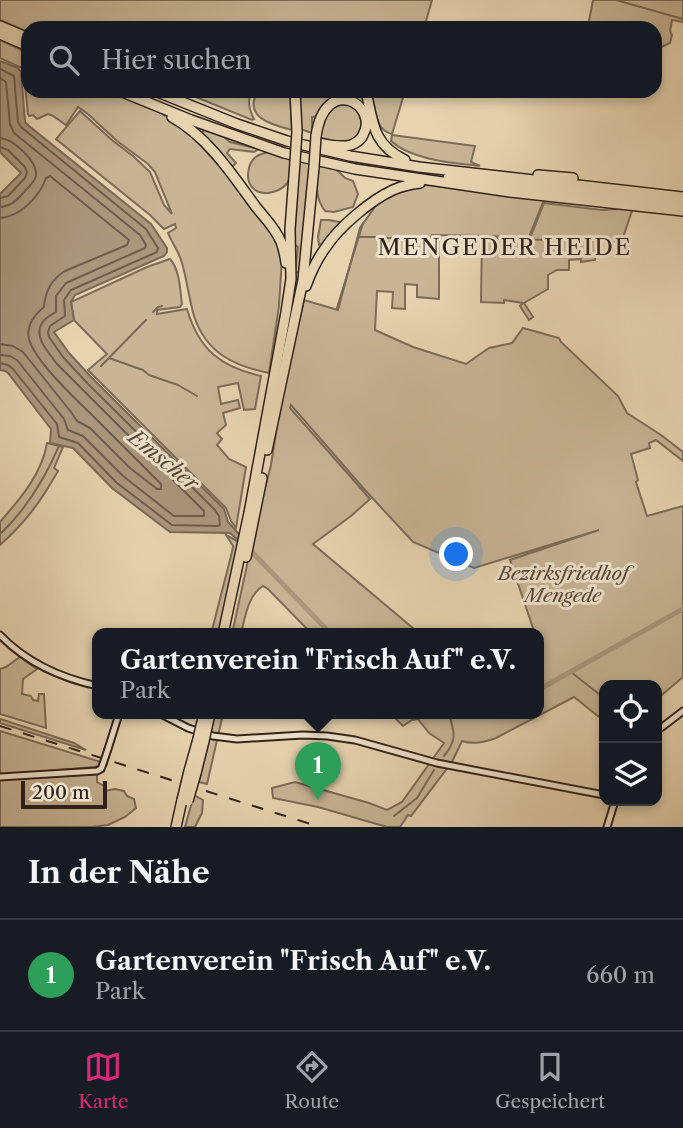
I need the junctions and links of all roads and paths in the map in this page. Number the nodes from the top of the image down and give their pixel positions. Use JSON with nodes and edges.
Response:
{"nodes":[{"id":1,"x":0,"y":26,"type":"edge"},
{"id":2,"x":0,"y":34,"type":"edge"},
{"id":3,"x":21,"y":35,"type":"edge"},
{"id":4,"x":21,"y":43,"type":"edge"},
{"id":5,"x":138,"y":98,"type":"edge"},
{"id":6,"x":153,"y":98,"type":"edge"},
{"id":7,"x":172,"y":98,"type":"edge"},
{"id":8,"x":184,"y":98,"type":"edge"},
{"id":9,"x":295,"y":98,"type":"edge"},
{"id":10,"x":367,"y":98,"type":"edge"},
{"id":11,"x":145,"y":101,"type":"junction"},
{"id":12,"x":317,"y":139,"type":"junction"},
{"id":13,"x":405,"y":160,"type":"junction"},
{"id":14,"x":456,"y":185,"type":"junction"},
{"id":15,"x":683,"y":191,"type":"edge"},
{"id":16,"x":651,"y":197,"type":"junction"},
{"id":17,"x":683,"y":197,"type":"edge"},
{"id":18,"x":683,"y":204,"type":"edge"},
{"id":19,"x":683,"y":211,"type":"edge"},
{"id":20,"x":299,"y":300,"type":"junction"},
{"id":21,"x":278,"y":359,"type":"junction"},
{"id":22,"x":279,"y":372,"type":"junction"},
{"id":23,"x":233,"y":604,"type":"junction"},
{"id":24,"x":225,"y":628,"type":"edge"},
{"id":25,"x":230,"y":628,"type":"edge"},
{"id":26,"x":0,"y":635,"type":"edge"},
{"id":27,"x":92,"y":685,"type":"edge"},
{"id":28,"x":683,"y":711,"type":"edge"},
{"id":29,"x":118,"y":719,"type":"edge"},
{"id":30,"x":170,"y":719,"type":"edge"},
{"id":31,"x":204,"y":719,"type":"edge"},
{"id":32,"x":208,"y":719,"type":"edge"},
{"id":33,"x":204,"y":727,"type":"junction"},
{"id":34,"x":662,"y":728,"type":"edge"},
{"id":35,"x":0,"y":778,"type":"edge"},
{"id":36,"x":599,"y":794,"type":"edge"},
{"id":37,"x":185,"y":801,"type":"junction"},
{"id":38,"x":614,"y":806,"type":"edge"},
{"id":39,"x":608,"y":826,"type":"edge"},
{"id":40,"x":176,"y":827,"type":"edge"},
{"id":41,"x":181,"y":827,"type":"edge"}],
"edges":[{"from":1,"to":3,"type":"highway"},
{"from":2,"to":4,"type":"highway"},
{"from":5,"to":11,"type":"highway"},
{"from":6,"to":16,"type":"highway"},
{"from":7,"to":16,"type":"highway"},
{"from":8,"to":12,"type":"highway"},
{"from":9,"to":21,"type":"highway","bridge":true},
{"from":10,"to":13,"type":"highway"},
{"from":11,"to":14,"type":"highway"},
{"from":11,"to":21,"type":"highway"},
{"from":12,"to":12,"type":"highway"},
{"from":12,"to":13,"type":"highway"},
{"from":12,"to":20,"type":"highway","bridge":true},
{"from":13,"to":16,"type":"highway"},
{"from":14,"to":16,"type":"highway"},
{"from":14,"to":20,"type":"highway"},
{"from":15,"to":16,"type":"highway"},
{"from":16,"to":17,"type":"highway"},
{"from":16,"to":18,"type":"highway"},
{"from":16,"to":19,"type":"highway"},
{"from":20,"to":22,"type":"highway"},
{"from":21,"to":22,"type":"highway"},
{"from":22,"to":23,"type":"highway"},
{"from":23,"to":24,"type":"highway"},
{"from":23,"to":25,"type":"highway"},
{"from":26,"to":27,"type":"main road"},
{"from":28,"to":34,"type":"main road"},
{"from":29,"to":35,"type":"main road","bridge":true},
{"from":30,"to":36,"type":"main road"},
{"from":31,"to":33,"type":"highway"},
{"from":32,"to":33,"type":"highway"},
{"from":33,"to":37,"type":"highway","bridge":true},
{"from":37,"to":40,"type":"highway"},
{"from":37,"to":41,"type":"highway"},
{"from":38,"to":39,"type":"main road"}]}
